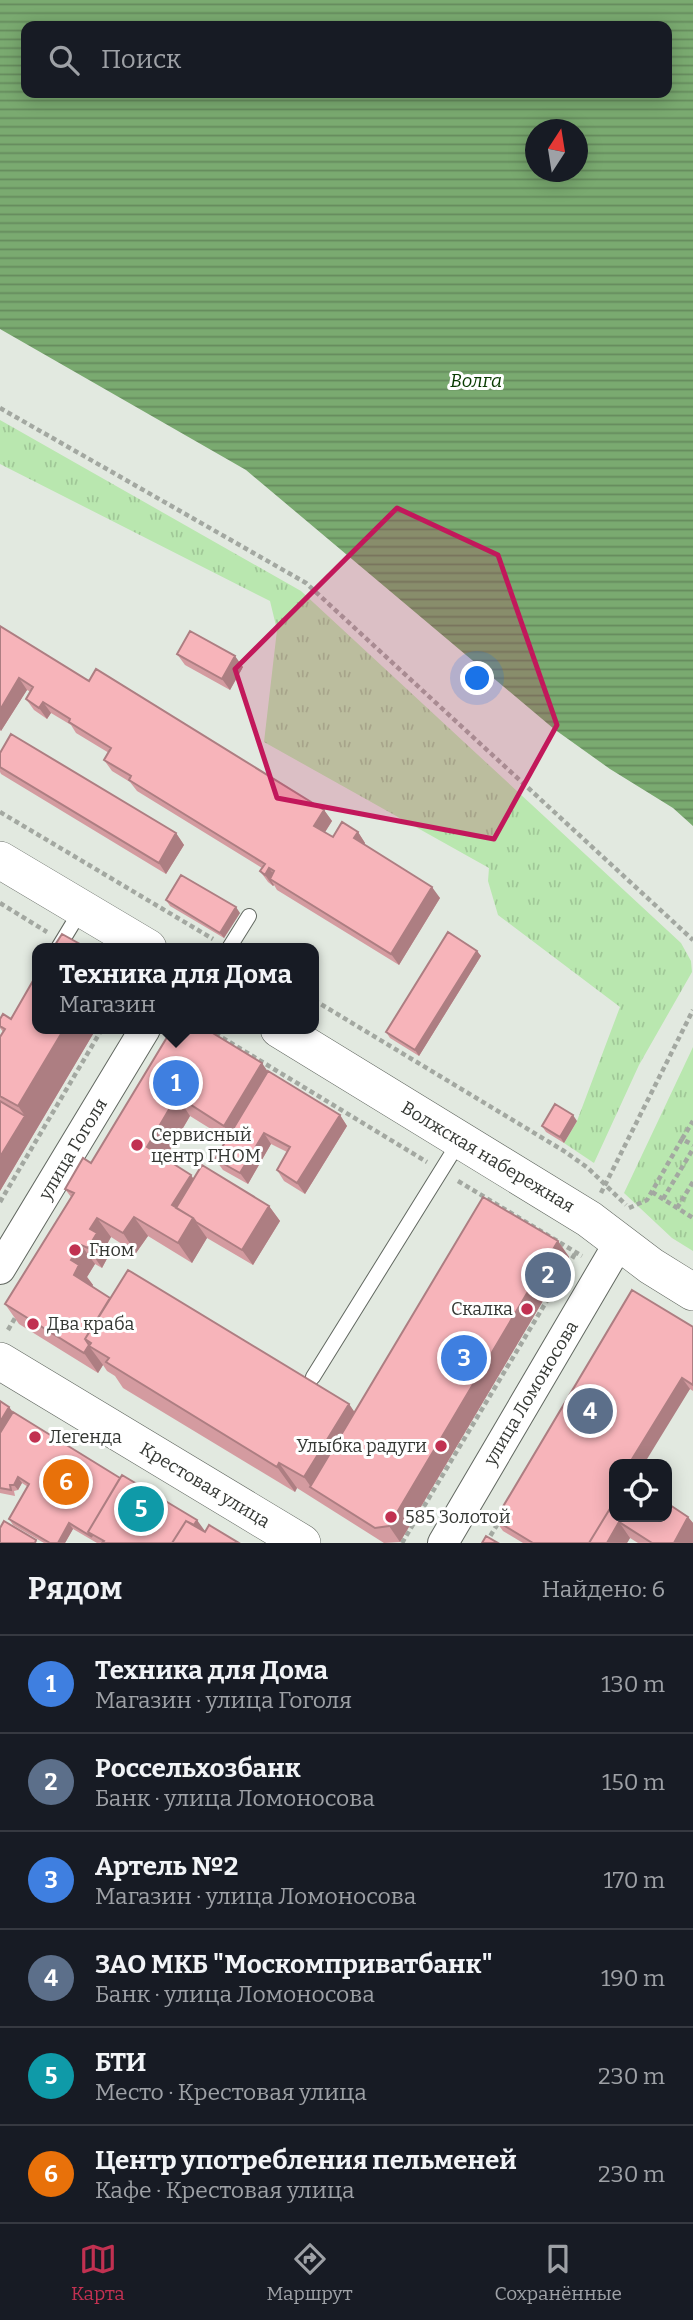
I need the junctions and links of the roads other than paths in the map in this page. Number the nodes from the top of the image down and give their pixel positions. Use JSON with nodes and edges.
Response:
{"nodes":[{"id":1,"x":0,"y":860,"type":"edge"},
{"id":2,"x":82,"y":909,"type":"junction"},
{"id":3,"x":248,"y":916,"type":"dead end"},
{"id":4,"x":62,"y":943,"type":"edge"},
{"id":5,"x":140,"y":943,"type":"edge"},
{"id":6,"x":225,"y":943,"type":"edge"},
{"id":7,"x":142,"y":1034,"type":"edge"},
{"id":8,"x":287,"y":1034,"type":"edge"},
{"id":9,"x":460,"y":1140,"type":"junction"},
{"id":10,"x":628,"y":1229,"type":"junction"},
{"id":11,"x":0,"y":1269,"type":"edge"},
{"id":12,"x":693,"y":1292,"type":"edge"},
{"id":13,"x":4,"y":1346,"type":"edge"},
{"id":14,"x":313,"y":1377,"type":"dead end"},
{"id":15,"x":302,"y":1543,"type":"edge"},
{"id":16,"x":443,"y":1543,"type":"edge"}],
"edges":[{"from":1,"to":2,"type":"street"},
{"from":2,"to":4,"type":"lane"},
{"from":2,"to":5,"type":"street"},
{"from":3,"to":6,"type":"lane"},
{"from":7,"to":11,"type":"street","name":"улица Гоголя"},
{"from":8,"to":9,"type":"street","name":"Волжская набережная"},
{"from":9,"to":10,"type":"street","name":"Волжская набережная"},
{"from":9,"to":14,"type":"lane"},
{"from":10,"to":12,"type":"street","name":"Волжская набережная"},
{"from":10,"to":16,"type":"street","name":"улица Ломоносова"},
{"from":13,"to":15,"type":"street","name":"Крестовая улица"}]}
